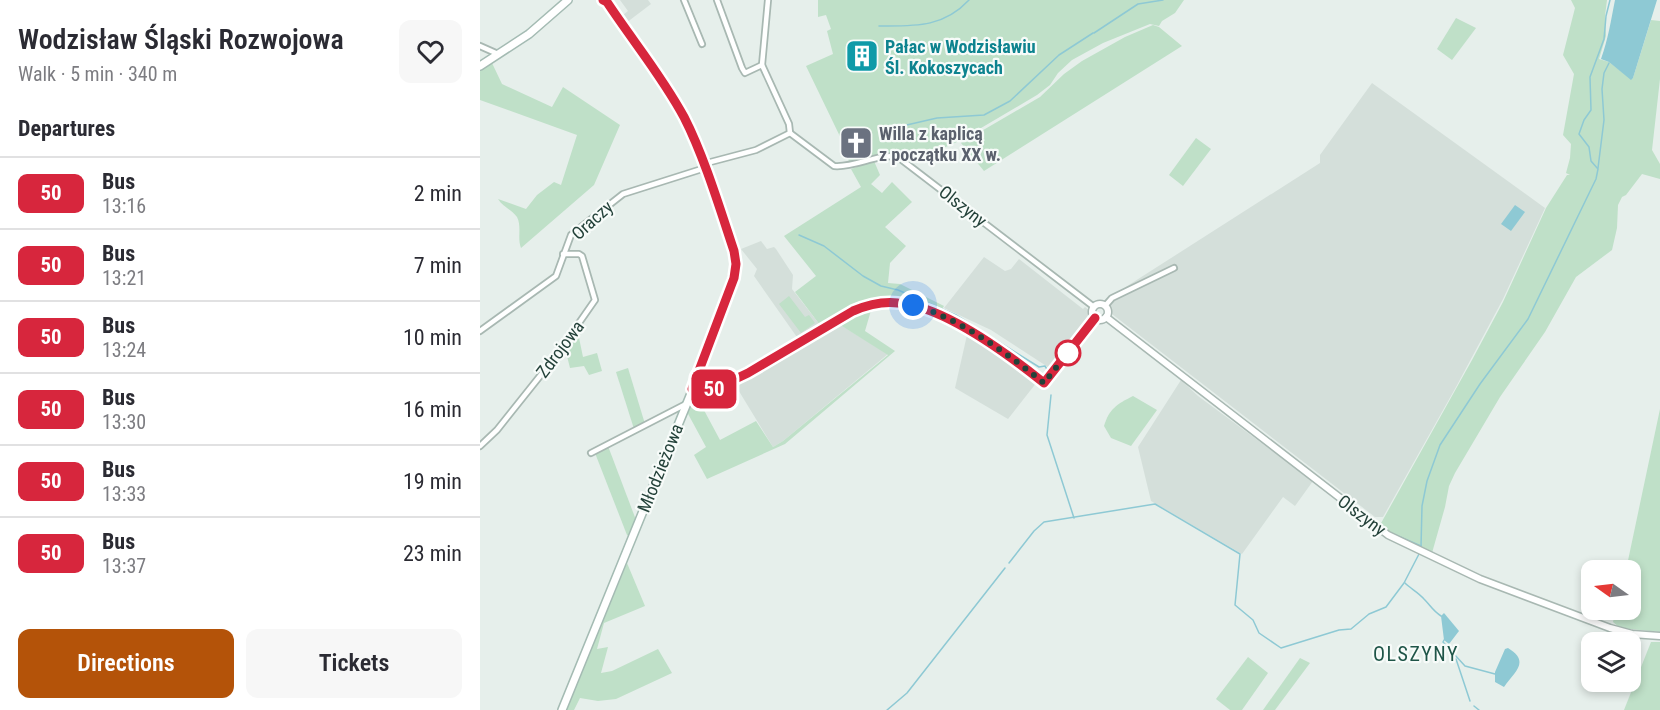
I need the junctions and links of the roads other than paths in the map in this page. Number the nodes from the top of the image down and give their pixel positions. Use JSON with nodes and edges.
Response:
{"nodes":[{"id":1,"x":568,"y":0,"type":"edge"},
{"id":2,"x":684,"y":0,"type":"edge"},
{"id":3,"x":717,"y":0,"type":"edge"},
{"id":4,"x":768,"y":0,"type":"edge"},
{"id":5,"x":605,"y":1,"type":"edge"},
{"id":6,"x":702,"y":44,"type":"dead end"},
{"id":7,"x":480,"y":46,"type":"edge"},
{"id":8,"x":498,"y":54,"type":"junction"},
{"id":9,"x":762,"y":65,"type":"junction"},
{"id":10,"x":480,"y":66,"type":"edge"},
{"id":11,"x":790,"y":133,"type":"junction"},
{"id":12,"x":704,"y":166,"type":"junction"},
{"id":13,"x":563,"y":254,"type":"junction"},
{"id":14,"x":1174,"y":268,"type":"dead end"},
{"id":15,"x":1105,"y":306,"type":"junction"},
{"id":16,"x":1094,"y":308,"type":"junction"},
{"id":17,"x":1106,"y":317,"type":"junction"},
{"id":18,"x":1095,"y":318,"type":"junction"},
{"id":19,"x":480,"y":331,"type":"edge"},
{"id":20,"x":692,"y":389,"type":"junction"},
{"id":21,"x":686,"y":404,"type":"junction"},
{"id":22,"x":480,"y":446,"type":"edge"},
{"id":23,"x":591,"y":453,"type":"dead end"},
{"id":24,"x":1660,"y":636,"type":"edge"},
{"id":25,"x":562,"y":710,"type":"edge"}],
"edges":[{"from":1,"to":8,"type":"main road"},
{"from":2,"to":6,"type":"street"},
{"from":3,"to":9,"type":"street"},
{"from":4,"to":9,"type":"street"},
{"from":5,"to":12,"type":"main road","name":"Młodzieżowa"},
{"from":7,"to":8,"type":"street"},
{"from":8,"to":10,"type":"main road"},
{"from":9,"to":11,"type":"street"},
{"from":11,"to":12,"type":"street","name":"Oraczy"},
{"from":11,"to":16,"type":"street","name":"Olszyny"},
{"from":12,"to":13,"type":"street","name":"Oraczy"},
{"from":12,"to":20,"type":"main road","name":"Młodzieżowa"},
{"from":13,"to":19,"type":"street","name":"Oraczy"},
{"from":13,"to":22,"type":"street","name":"Zdrojowa"},
{"from":14,"to":15,"type":"street"},
{"from":15,"to":16,"type":"street"},
{"from":15,"to":17,"type":"street"},
{"from":16,"to":18,"type":"street"},
{"from":17,"to":18,"type":"street"},
{"from":17,"to":24,"type":"street","name":"Olszyny"},
{"from":18,"to":20,"type":"street"},
{"from":20,"to":21,"type":"main road","name":"Młodzieżowa"},
{"from":21,"to":23,"type":"street"},
{"from":21,"to":25,"type":"main road","name":"Młodzieżowa"}]}
